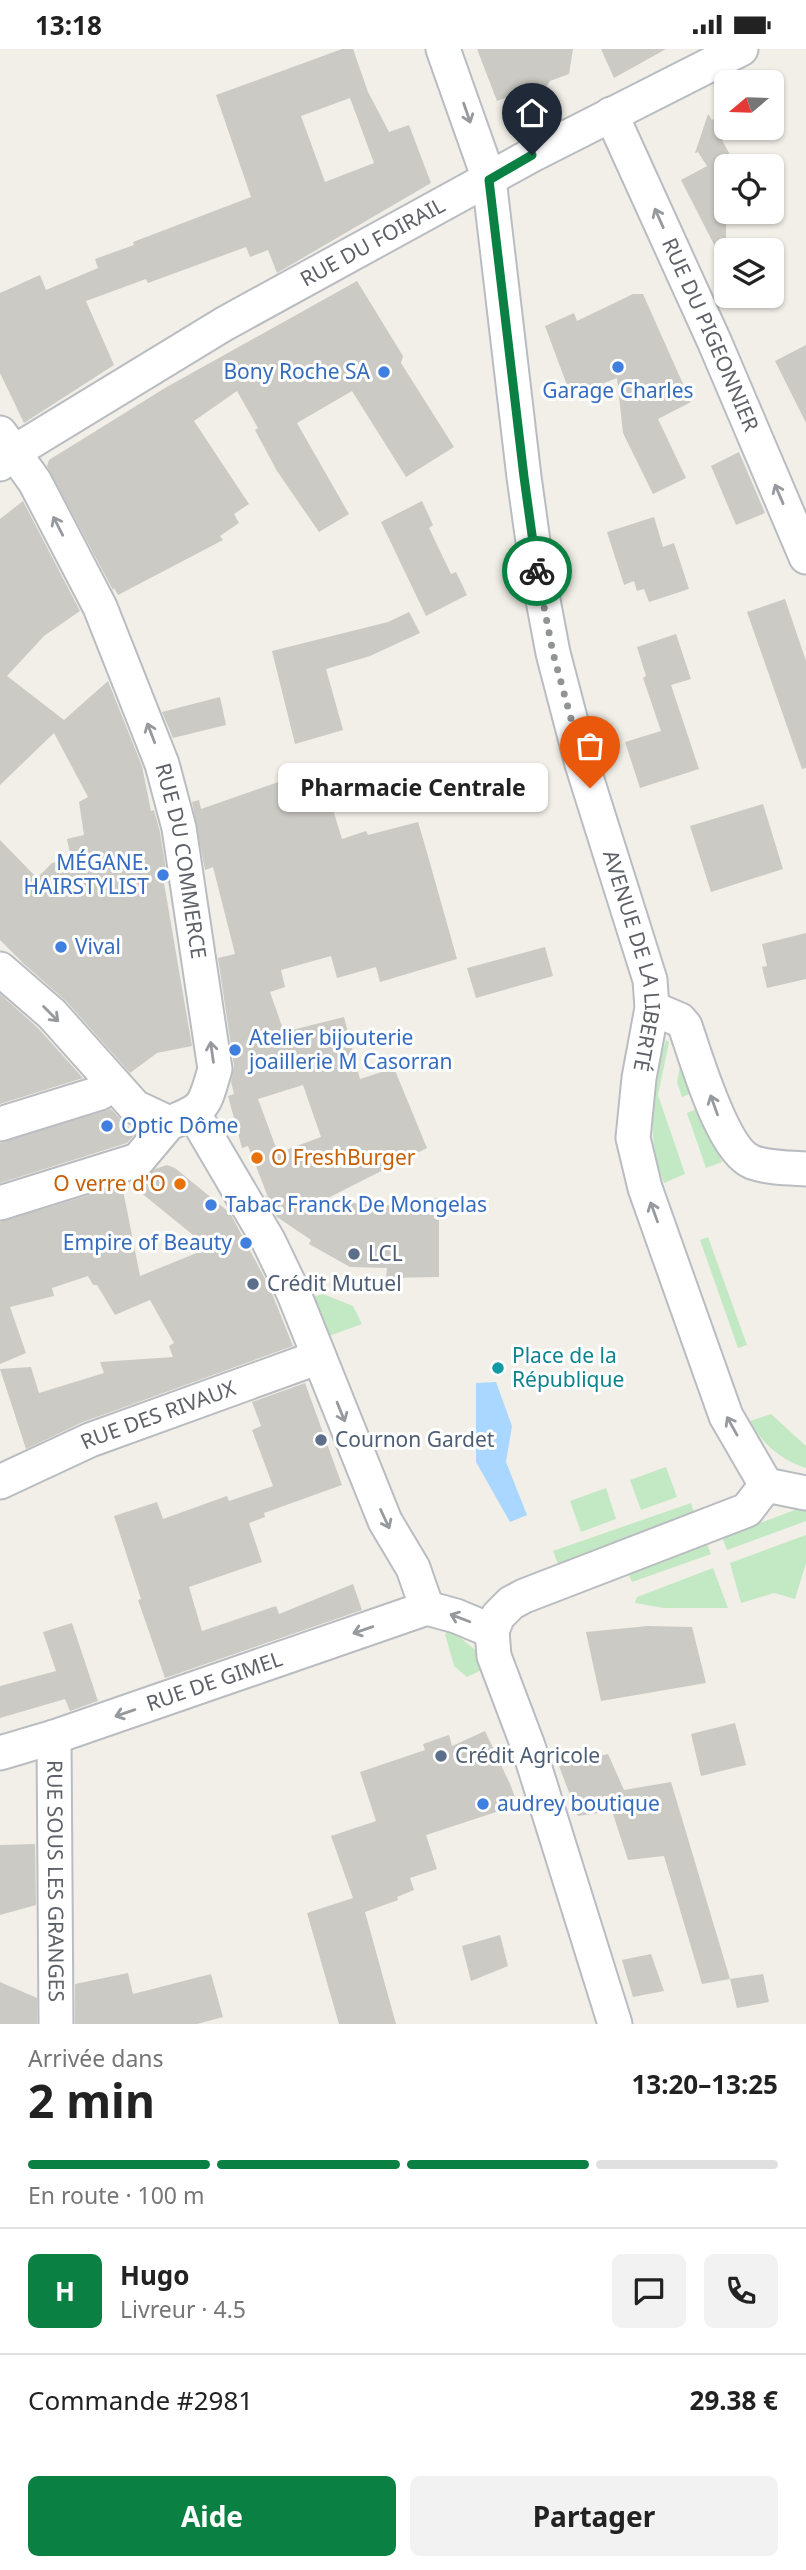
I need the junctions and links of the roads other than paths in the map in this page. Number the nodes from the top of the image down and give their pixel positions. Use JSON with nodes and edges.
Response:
{"nodes":[{"id":1,"x":443,"y":49,"type":"edge"},
{"id":2,"x":741,"y":49,"type":"edge"},
{"id":3,"x":611,"y":114,"type":"junction"},
{"id":4,"x":489,"y":180,"type":"junction"},
{"id":5,"x":5,"y":450,"type":"edge"},
{"id":6,"x":806,"y":557,"type":"edge"},
{"id":7,"x":0,"y":968,"type":"edge"},
{"id":8,"x":652,"y":1007,"type":"junction"},
{"id":9,"x":113,"y":1084,"type":"junction"},
{"id":10,"x":181,"y":1119,"type":"junction"},
{"id":11,"x":0,"y":1124,"type":"edge"},
{"id":12,"x":806,"y":1169,"type":"edge"},
{"id":13,"x":0,"y":1203,"type":"edge"},
{"id":14,"x":319,"y":1357,"type":"junction"},
{"id":15,"x":0,"y":1482,"type":"edge"},
{"id":16,"x":766,"y":1485,"type":"junction"},
{"id":17,"x":806,"y":1493,"type":"edge"},
{"id":18,"x":427,"y":1608,"type":"junction"},
{"id":19,"x":492,"y":1631,"type":"junction"},
{"id":20,"x":54,"y":1737,"type":"junction"},
{"id":21,"x":0,"y":1753,"type":"edge"},
{"id":22,"x":56,"y":2024,"type":"edge"},
{"id":23,"x":615,"y":2024,"type":"edge"}],
"edges":[{"from":1,"to":4,"type":"street","name":"AVENUE DE LA LIBERTÉ","one_way":true},
{"from":2,"to":3,"type":"street","name":"RUE DU FOIRAIL"},
{"from":3,"to":4,"type":"street","name":"RUE DU FOIRAIL"},
{"from":6,"to":3,"type":"street","name":"RUE DU PIGEONNIER","one_way":true},
{"from":4,"to":5,"type":"street","name":"RUE DU FOIRAIL"},
{"from":4,"to":8,"type":"street","name":"AVENUE DE LA LIBERTÉ"},
{"from":10,"to":5,"type":"street","name":"RUE DU COMMERCE","one_way":true},
{"from":7,"to":9,"type":"street","one_way":true},
{"from":12,"to":8,"type":"street","one_way":true},
{"from":16,"to":8,"type":"street","name":"AVENUE DE LA LIBERTÉ","one_way":true},
{"from":9,"to":10,"type":"street"},
{"from":9,"to":11,"type":"street"},
{"from":10,"to":13,"type":"street","name":"RUE DU COMMERCE"},
{"from":10,"to":14,"type":"street"},
{"from":14,"to":15,"type":"street","name":"RUE DES RIVAUX"},
{"from":14,"to":18,"type":"street","one_way":true},
{"from":16,"to":17,"type":"street"},
{"from":16,"to":19,"type":"street"},
{"from":19,"to":18,"type":"street","one_way":true},
{"from":18,"to":20,"type":"street","name":"RUE DE GIMEL","one_way":true},
{"from":19,"to":23,"type":"street"},
{"from":20,"to":21,"type":"street","name":"RUE DE GIMEL"},
{"from":20,"to":22,"type":"street","name":"RUE SOUS LES GRANGES"}]}
